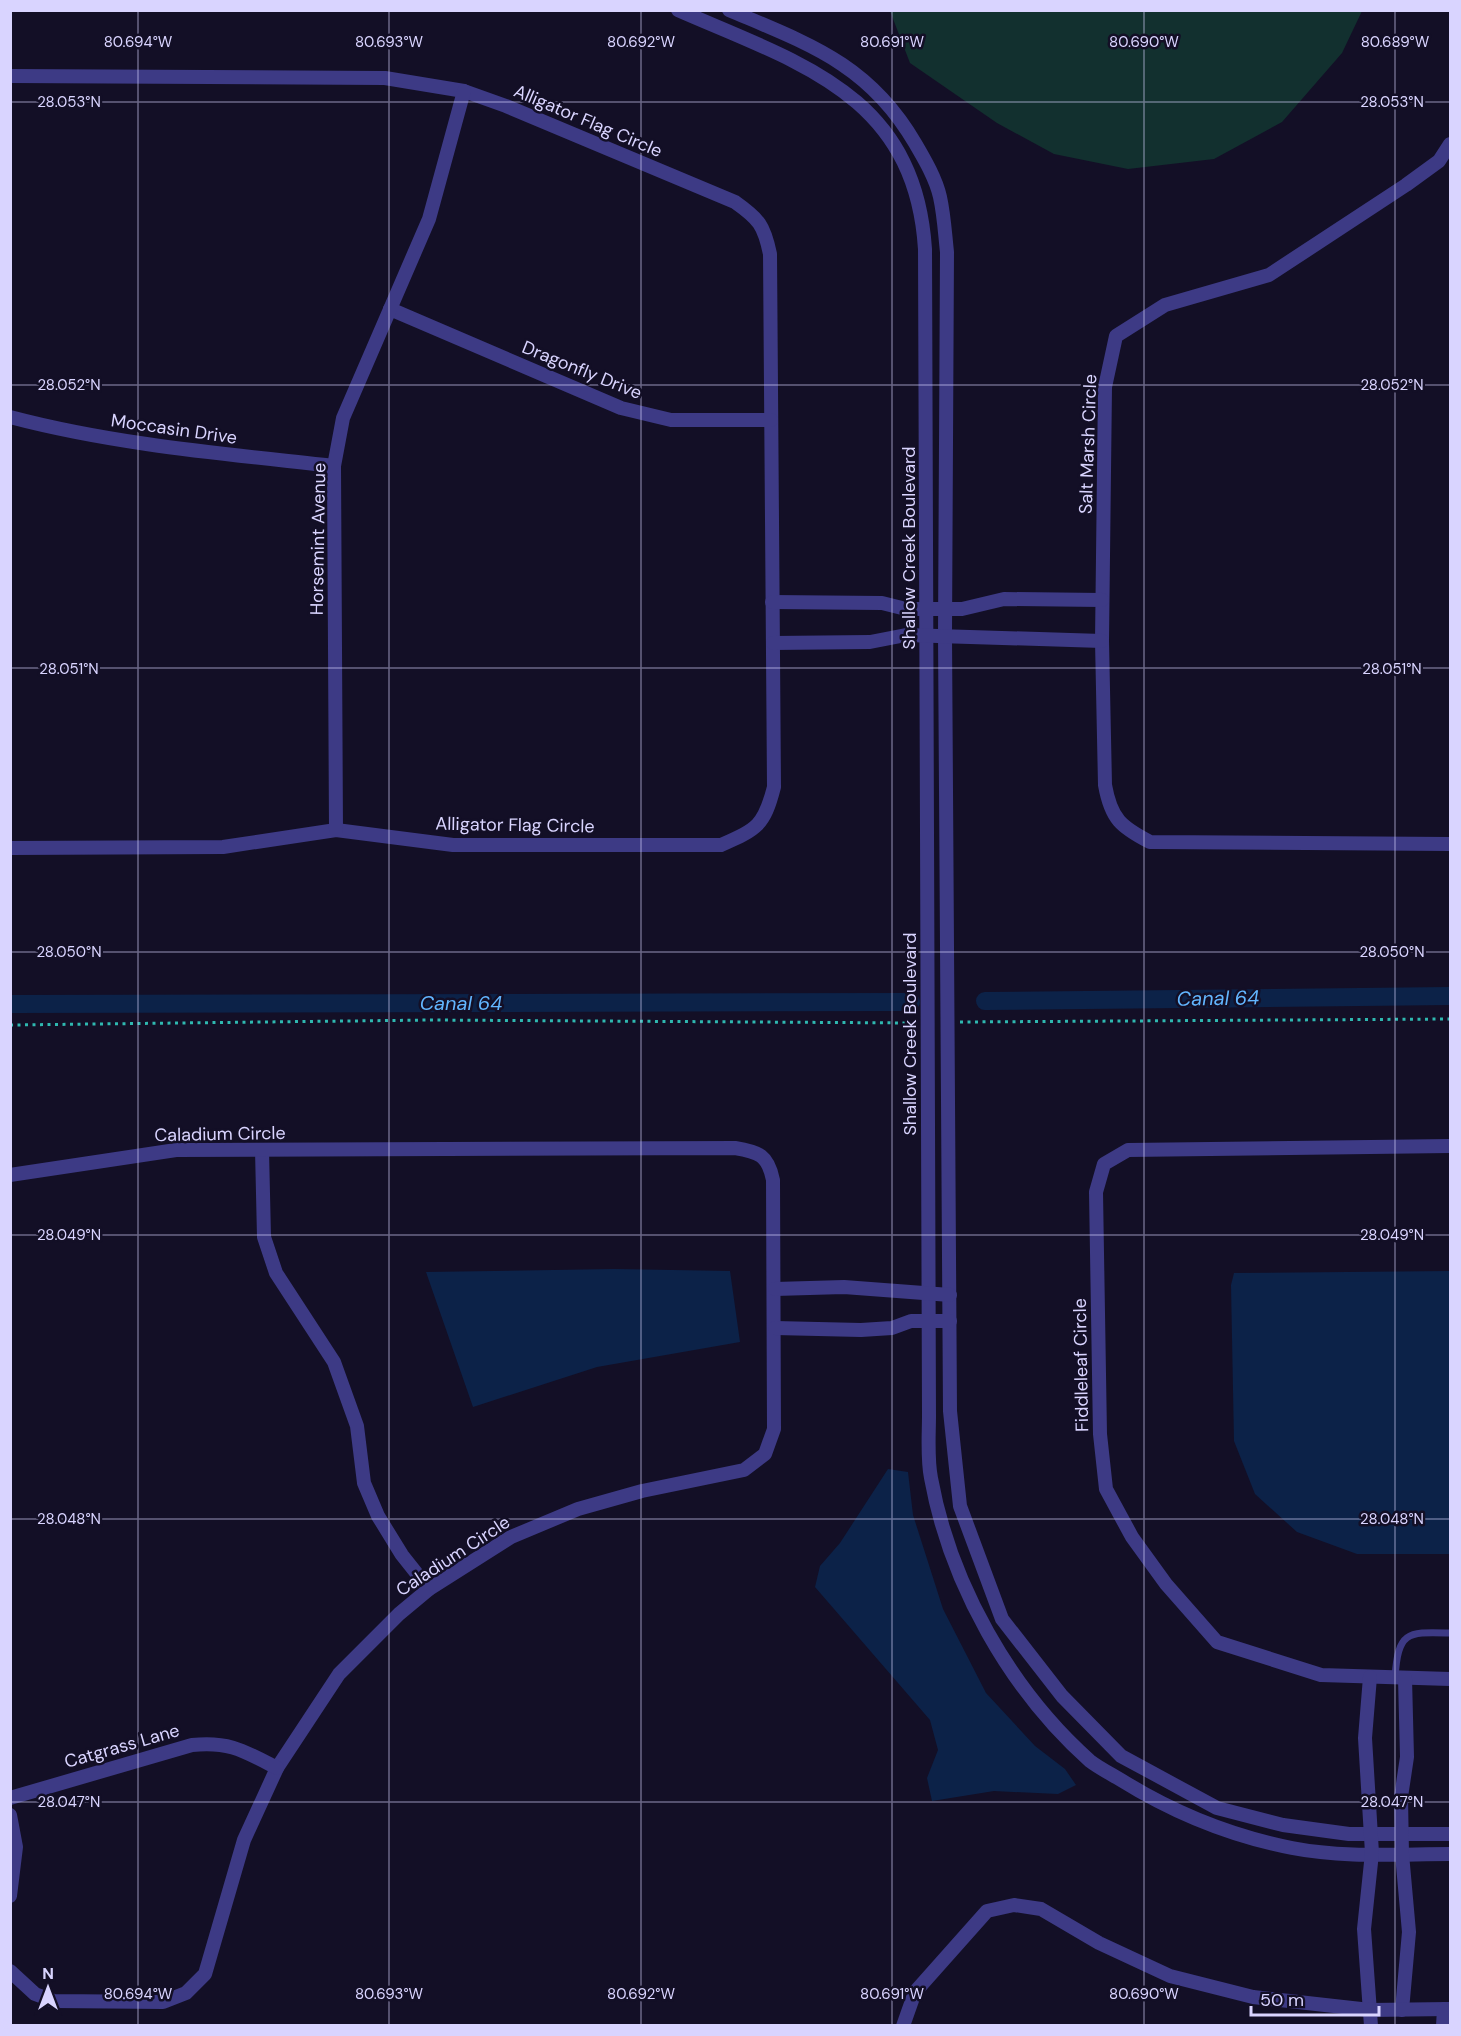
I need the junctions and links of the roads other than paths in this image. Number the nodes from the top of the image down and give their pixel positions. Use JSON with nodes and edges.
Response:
{"nodes":[{"id":1,"x":678,"y":10,"type":"edge"},
{"id":2,"x":729,"y":10,"type":"edge"},
{"id":3,"x":10,"y":76,"type":"edge"},
{"id":4,"x":464,"y":92,"type":"junction"},
{"id":5,"x":1450,"y":144,"type":"edge"},
{"id":6,"x":1445,"y":166,"type":"edge"},
{"id":7,"x":390,"y":309,"type":"junction"},
{"id":8,"x":10,"y":417,"type":"edge"},
{"id":9,"x":771,"y":420,"type":"junction"},
{"id":10,"x":334,"y":466,"type":"junction"},
{"id":11,"x":1102,"y":600,"type":"junction"},
{"id":12,"x":772,"y":602,"type":"junction"},
{"id":13,"x":927,"y":609,"type":"junction"},
{"id":14,"x":945,"y":609,"type":"junction"},
{"id":15,"x":928,"y":635,"type":"junction"},
{"id":16,"x":945,"y":635,"type":"junction"},
{"id":17,"x":1102,"y":641,"type":"junction"},
{"id":18,"x":773,"y":644,"type":"junction"},
{"id":19,"x":336,"y":830,"type":"junction"},
{"id":20,"x":1450,"y":844,"type":"edge"},
{"id":21,"x":10,"y":848,"type":"edge"},
{"id":22,"x":1450,"y":1146,"type":"edge"},
{"id":23,"x":262,"y":1150,"type":"junction"},
{"id":24,"x":10,"y":1175,"type":"edge"},
{"id":25,"x":775,"y":1289,"type":"junction"},
{"id":26,"x":929,"y":1295,"type":"junction"},
{"id":27,"x":950,"y":1295,"type":"junction"},
{"id":28,"x":929,"y":1321,"type":"junction"},
{"id":29,"x":950,"y":1321,"type":"junction"},
{"id":30,"x":775,"y":1328,"type":"junction"},
{"id":31,"x":429,"y":1589,"type":"junction"},
{"id":32,"x":1450,"y":1633,"type":"edge"},
{"id":33,"x":1370,"y":1677,"type":"junction"},
{"id":34,"x":1400,"y":1678,"type":"junction"},
{"id":35,"x":1450,"y":1679,"type":"edge"},
{"id":36,"x":277,"y":1768,"type":"junction"},
{"id":37,"x":10,"y":1798,"type":"edge"},
{"id":38,"x":10,"y":1815,"type":"edge"},
{"id":39,"x":1372,"y":1834,"type":"junction"},
{"id":40,"x":1401,"y":1834,"type":"junction"},
{"id":41,"x":1450,"y":1834,"type":"edge"},
{"id":42,"x":1372,"y":1853,"type":"junction"},
{"id":43,"x":1402,"y":1854,"type":"junction"},
{"id":44,"x":1450,"y":1854,"type":"edge"},
{"id":45,"x":10,"y":1896,"type":"edge"},
{"id":46,"x":10,"y":1971,"type":"edge"},
{"id":47,"x":1447,"y":2009,"type":"edge"},
{"id":48,"x":1370,"y":2010,"type":"junction"},
{"id":49,"x":1402,"y":2010,"type":"junction"},
{"id":50,"x":903,"y":2025,"type":"edge"},
{"id":51,"x":1371,"y":2025,"type":"edge"},
{"id":52,"x":1443,"y":2025,"type":"edge"}],
"edges":[{"from":1,"to":13,"type":"street","name":"Shallow Creek Boulevard"},
{"from":2,"to":14,"type":"street","name":"Shallow Creek Boulevard"},
{"from":3,"to":4,"type":"street","name":"Alligator Flag Circle"},
{"from":4,"to":7,"type":"street","name":"Horsemint Avenue"},
{"from":4,"to":9,"type":"street","name":"Alligator Flag Circle"},
{"from":5,"to":6,"type":"street","name":"Salt Marsh Circle"},
{"from":6,"to":11,"type":"street","name":"Salt Marsh Circle"},
{"from":7,"to":9,"type":"street","name":"Dragonfly Drive"},
{"from":7,"to":10,"type":"street","name":"Horsemint Avenue"},
{"from":8,"to":10,"type":"street","name":"Moccasin Drive"},
{"from":9,"to":12,"type":"street","name":"Alligator Flag Circle"},
{"from":10,"to":19,"type":"street","name":"Horsemint Avenue"},
{"from":11,"to":14,"type":"street"},
{"from":11,"to":17,"type":"street","name":"Salt Marsh Circle"},
{"from":12,"to":13,"type":"street"},
{"from":12,"to":18,"type":"street","name":"Alligator Flag Circle"},
{"from":13,"to":14,"type":"street"},
{"from":13,"to":15,"type":"street","name":"Shallow Creek Boulevard"},
{"from":14,"to":16,"type":"street","name":"Shallow Creek Boulevard"},
{"from":15,"to":16,"type":"street"},
{"from":15,"to":18,"type":"street"},
{"from":15,"to":26,"type":"street","name":"Shallow Creek Boulevard"},
{"from":16,"to":17,"type":"street"},
{"from":16,"to":27,"type":"street","name":"Shallow Creek Boulevard"},
{"from":17,"to":20,"type":"street","name":"Salt Marsh Circle"},
{"from":18,"to":19,"type":"street","name":"Alligator Flag Circle"},
{"from":19,"to":21,"type":"street","name":"Alligator Flag Circle"},
{"from":22,"to":33,"type":"street","name":"Fiddleleaf Circle"},
{"from":23,"to":24,"type":"street","name":"Caladium Circle"},
{"from":23,"to":25,"type":"street","name":"Caladium Circle"},
{"from":23,"to":31,"type":"street"},
{"from":25,"to":26,"type":"street"},
{"from":25,"to":30,"type":"street","name":"Caladium Circle"},
{"from":26,"to":27,"type":"street"},
{"from":26,"to":28,"type":"street","name":"Shallow Creek Boulevard"},
{"from":27,"to":29,"type":"street","name":"Shallow Creek Boulevard"},
{"from":28,"to":29,"type":"street"},
{"from":28,"to":30,"type":"street"},
{"from":28,"to":42,"type":"street","name":"Shallow Creek Boulevard"},
{"from":29,"to":39,"type":"street","name":"Shallow Creek Boulevard"},
{"from":30,"to":31,"type":"street","name":"Caladium Circle"},
{"from":31,"to":36,"type":"street","name":"Caladium Circle"},
{"from":32,"to":34,"type":"lane"},
{"from":33,"to":34,"type":"street","name":"Fiddleleaf Circle"},
{"from":33,"to":39,"type":"street"},
{"from":34,"to":35,"type":"street","name":"Fiddleleaf Circle"},
{"from":34,"to":40,"type":"street"},
{"from":36,"to":37,"type":"street","name":"Catgrass Lane"},
{"from":36,"to":46,"type":"street","name":"Caladium Circle"},
{"from":38,"to":45,"type":"street"},
{"from":39,"to":40,"type":"street","name":"Shallow Creek Boulevard"},
{"from":39,"to":42,"type":"street"},
{"from":40,"to":41,"type":"street","name":"Shallow Creek Boulevard"},
{"from":40,"to":43,"type":"street"},
{"from":42,"to":43,"type":"street","name":"Shallow Creek Boulevard"},
{"from":42,"to":48,"type":"street"},
{"from":43,"to":44,"type":"street","name":"Shallow Creek Boulevard"},
{"from":43,"to":49,"type":"street"},
{"from":47,"to":49,"type":"street"},
{"from":47,"to":52,"type":"street"},
{"from":48,"to":49,"type":"street"},
{"from":48,"to":50,"type":"street"},
{"from":48,"to":51,"type":"street"}]}
